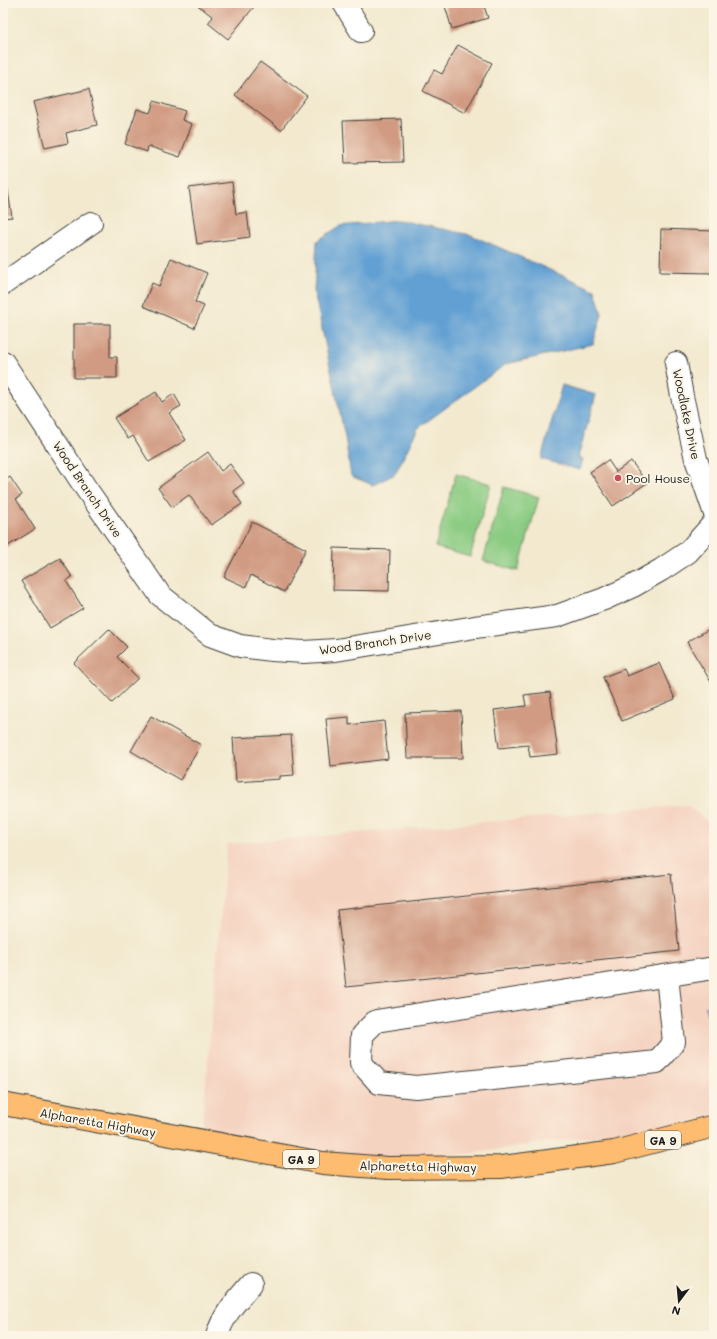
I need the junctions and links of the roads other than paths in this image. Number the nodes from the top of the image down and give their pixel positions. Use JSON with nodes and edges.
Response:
{"nodes":[{"id":1,"x":344,"y":3,"type":"edge"},
{"id":2,"x":362,"y":31,"type":"dead end"},
{"id":3,"x":91,"y":223,"type":"dead end"},
{"id":4,"x":3,"y":284,"type":"edge"},
{"id":5,"x":3,"y":362,"type":"edge"},
{"id":6,"x":676,"y":363,"type":"dead end"},
{"id":7,"x":714,"y":511,"type":"edge"},
{"id":8,"x":714,"y":524,"type":"edge"},
{"id":9,"x":714,"y":968,"type":"edge"},
{"id":10,"x":667,"y":976,"type":"junction"},
{"id":11,"x":3,"y":1104,"type":"edge"},
{"id":12,"x":714,"y":1126,"type":"edge"},
{"id":13,"x":251,"y":1284,"type":"dead end"},
{"id":14,"x":217,"y":1336,"type":"edge"}],
"edges":[{"from":1,"to":2,"type":"street"},
{"from":3,"to":4,"type":"street"},
{"from":5,"to":8,"type":"street","name":"Wood Branch Drive"},
{"from":6,"to":7,"type":"street","name":"Woodlake Drive"},
{"from":9,"to":10,"type":"street"},
{"from":10,"to":10,"type":"street"},
{"from":11,"to":12,"type":"main road","name":"Alpharetta Highway","number":"GA 9"},
{"from":13,"to":14,"type":"street"}]}
